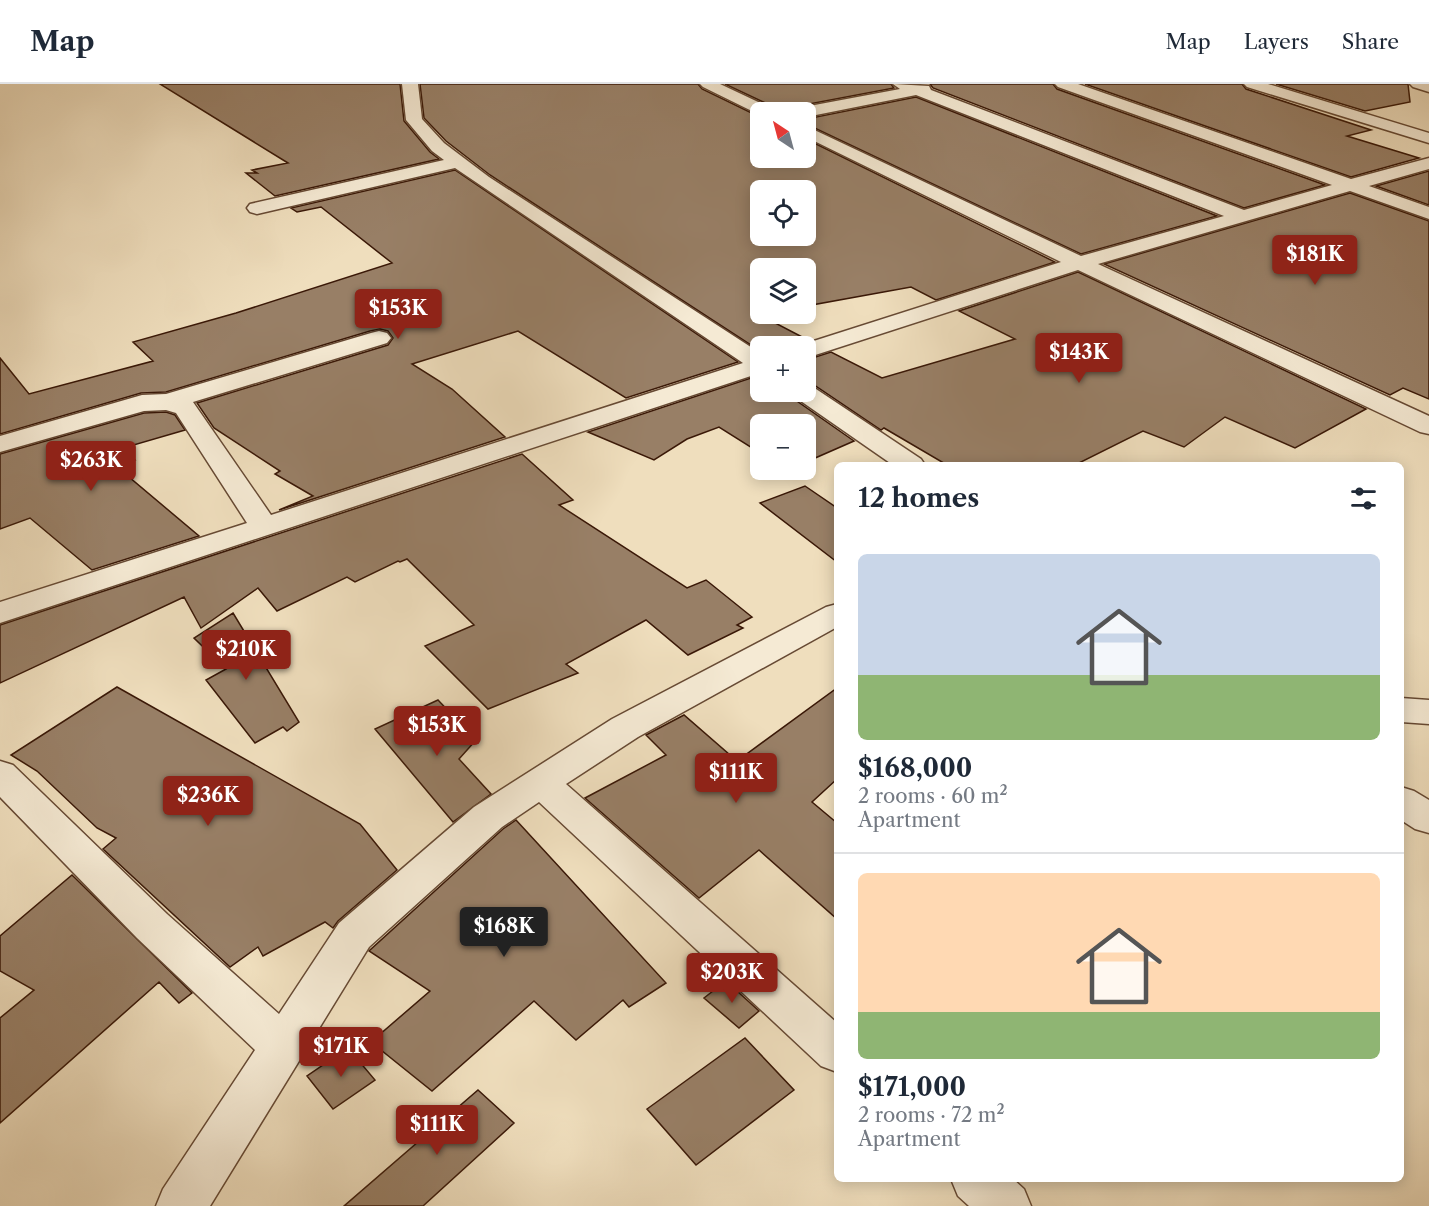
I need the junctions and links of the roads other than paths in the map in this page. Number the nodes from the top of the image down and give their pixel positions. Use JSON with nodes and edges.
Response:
{"nodes":[{"id":1,"x":410,"y":84,"type":"edge"},
{"id":2,"x":708,"y":84,"type":"edge"},
{"id":3,"x":950,"y":84,"type":"edge"},
{"id":4,"x":1063,"y":84,"type":"edge"},
{"id":5,"x":1252,"y":84,"type":"edge"},
{"id":6,"x":1418,"y":84,"type":"edge"},
{"id":7,"x":909,"y":87,"type":"edge"},
{"id":8,"x":1429,"y":87,"type":"edge"},
{"id":9,"x":750,"y":104,"type":"edge"},
{"id":10,"x":816,"y":109,"type":"edge"},
{"id":11,"x":816,"y":136,"type":"edge"},
{"id":12,"x":1429,"y":138,"type":"edge"},
{"id":13,"x":458,"y":162,"type":"junction"},
{"id":14,"x":1429,"y":163,"type":"edge"},
{"id":15,"x":1348,"y":185,"type":"junction"},
{"id":16,"x":257,"y":208,"type":"dead end"},
{"id":17,"x":1429,"y":213,"type":"edge"},
{"id":18,"x":1242,"y":216,"type":"junction"},
{"id":19,"x":1079,"y":263,"type":"junction"},
{"id":20,"x":379,"y":338,"type":"dead end"},
{"id":21,"x":816,"y":348,"type":"edge"},
{"id":22,"x":750,"y":357,"type":"edge"},
{"id":23,"x":750,"y":367,"type":"edge"},
{"id":24,"x":816,"y":400,"type":"edge"},
{"id":25,"x":168,"y":402,"type":"junction"},
{"id":26,"x":1429,"y":426,"type":"edge"},
{"id":27,"x":0,"y":444,"type":"edge"},
{"id":28,"x":907,"y":462,"type":"edge"},
{"id":29,"x":265,"y":526,"type":"junction"},
{"id":30,"x":0,"y":613,"type":"edge"},
{"id":31,"x":829,"y":629,"type":"edge"},
{"id":32,"x":1404,"y":710,"type":"edge"},
{"id":33,"x":1429,"y":712,"type":"edge"},
{"id":34,"x":0,"y":774,"type":"edge"},
{"id":35,"x":541,"y":783,"type":"junction"},
{"id":36,"x":1404,"y":803,"type":"edge"},
{"id":37,"x":1429,"y":819,"type":"edge"},
{"id":38,"x":283,"y":1047,"type":"junction"},
{"id":39,"x":834,"y":1049,"type":"edge"},
{"id":40,"x":979,"y":1182,"type":"edge"},
{"id":41,"x":181,"y":1206,"type":"edge"},
{"id":42,"x":1006,"y":1206,"type":"edge"}],
"edges":[{"from":1,"to":13,"type":"street"},
{"from":2,"to":9,"type":"street"},
{"from":3,"to":7,"type":"street"},
{"from":4,"to":15,"type":"street"},
{"from":5,"to":12,"type":"street"},
{"from":6,"to":8,"type":"street"},
{"from":7,"to":10,"type":"street"},
{"from":7,"to":18,"type":"street"},
{"from":11,"to":19,"type":"street"},
{"from":13,"to":16,"type":"street"},
{"from":13,"to":22,"type":"street"},
{"from":14,"to":15,"type":"street"},
{"from":15,"to":17,"type":"street"},
{"from":15,"to":18,"type":"street"},
{"from":18,"to":19,"type":"street"},
{"from":19,"to":21,"type":"street"},
{"from":19,"to":26,"type":"street"},
{"from":20,"to":25,"type":"street"},
{"from":23,"to":29,"type":"street"},
{"from":24,"to":28,"type":"street"},
{"from":25,"to":27,"type":"street"},
{"from":25,"to":29,"type":"street"},
{"from":29,"to":30,"type":"street"},
{"from":31,"to":35,"type":"street"},
{"from":32,"to":33,"type":"street"},
{"from":34,"to":38,"type":"street"},
{"from":35,"to":38,"type":"street"},
{"from":35,"to":39,"type":"street"},
{"from":36,"to":37,"type":"street"},
{"from":38,"to":41,"type":"street"},
{"from":40,"to":42,"type":"street"}]}
